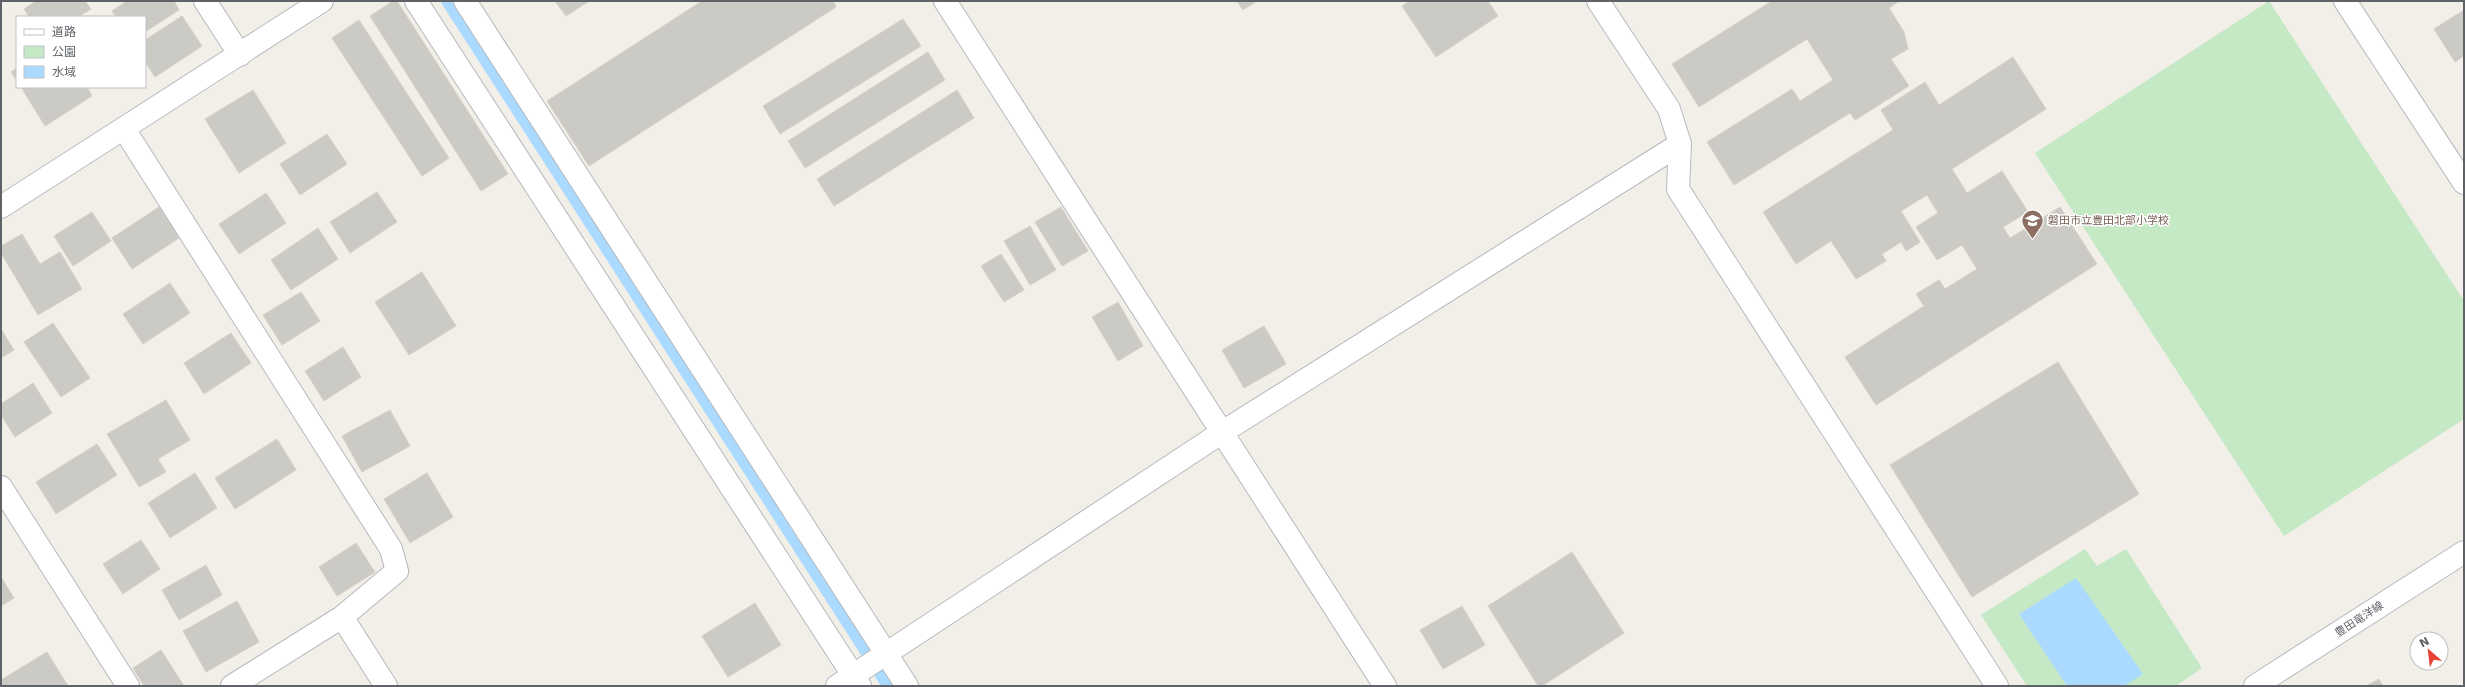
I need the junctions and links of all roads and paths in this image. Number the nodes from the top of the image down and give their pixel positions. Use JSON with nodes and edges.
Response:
{"nodes":[{"id":1,"x":205,"y":1,"type":"edge"},
{"id":2,"x":322,"y":1,"type":"edge"},
{"id":3,"x":416,"y":1,"type":"edge"},
{"id":4,"x":465,"y":1,"type":"edge"},
{"id":5,"x":945,"y":1,"type":"edge"},
{"id":6,"x":1598,"y":1,"type":"edge"},
{"id":7,"x":2345,"y":1,"type":"edge"},
{"id":8,"x":240,"y":55,"type":"junction"},
{"id":9,"x":124,"y":129,"type":"junction"},
{"id":10,"x":1680,"y":144,"type":"junction"},
{"id":11,"x":2464,"y":183,"type":"edge"},
{"id":12,"x":1,"y":207,"type":"edge"},
{"id":13,"x":1222,"y":433,"type":"junction"},
{"id":14,"x":1,"y":487,"type":"edge"},
{"id":15,"x":2464,"y":552,"type":"edge"},
{"id":16,"x":342,"y":617,"type":"junction"},
{"id":17,"x":886,"y":654,"type":"junction"},
{"id":18,"x":850,"y":682,"type":"edge"},
{"id":19,"x":128,"y":686,"type":"edge"},
{"id":20,"x":232,"y":686,"type":"edge"},
{"id":21,"x":386,"y":686,"type":"edge"},
{"id":22,"x":907,"y":686,"type":"edge"},
{"id":23,"x":1385,"y":686,"type":"edge"},
{"id":24,"x":1998,"y":686,"type":"edge"},
{"id":25,"x":2254,"y":686,"type":"edge"}],
"edges":[{"from":1,"to":8,"type":"street"},
{"from":2,"to":8,"type":"street"},
{"from":3,"to":18,"type":"street"},
{"from":4,"to":17,"type":"street"},
{"from":5,"to":13,"type":"street"},
{"from":6,"to":10,"type":"street"},
{"from":7,"to":11,"type":"street"},
{"from":8,"to":9,"type":"street"},
{"from":9,"to":12,"type":"street"},
{"from":9,"to":16,"type":"street"},
{"from":10,"to":13,"type":"street"},
{"from":10,"to":24,"type":"street"},
{"from":13,"to":17,"type":"street"},
{"from":13,"to":23,"type":"street"},
{"from":14,"to":19,"type":"street"},
{"from":15,"to":25,"type":"street","name":"豊田竜洋線"},
{"from":16,"to":20,"type":"street"},
{"from":16,"to":21,"type":"street"},
{"from":17,"to":18,"type":"street"},
{"from":17,"to":22,"type":"street"}]}
